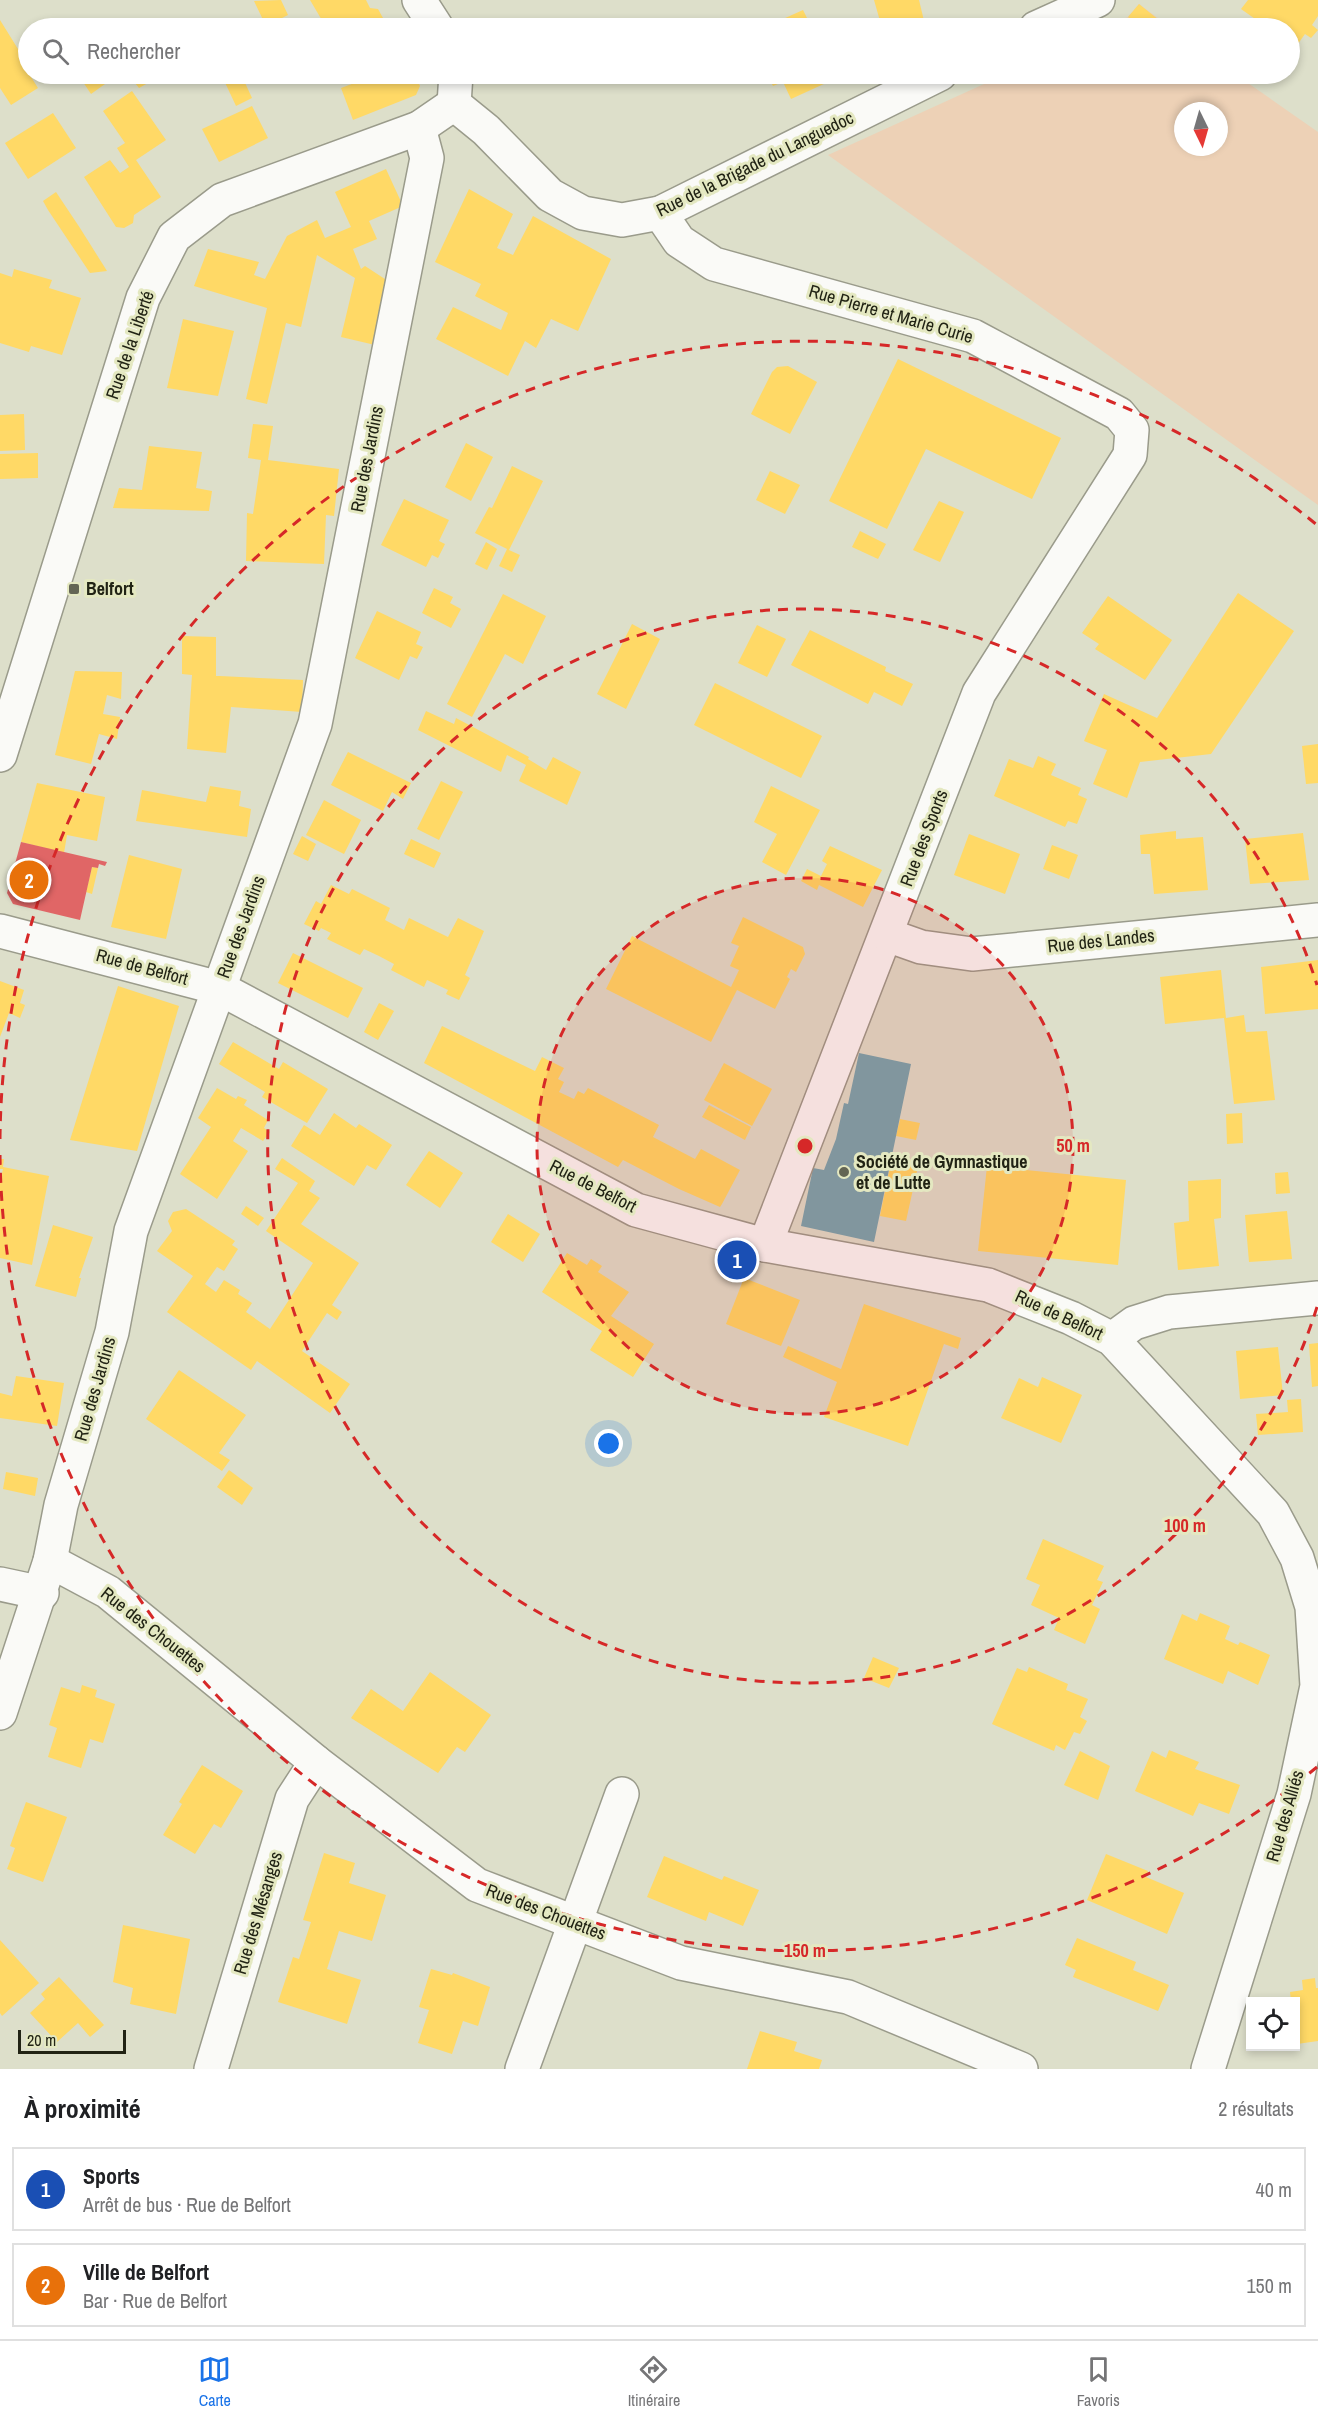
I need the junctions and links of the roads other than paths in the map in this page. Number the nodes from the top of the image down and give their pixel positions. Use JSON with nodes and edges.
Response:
{"nodes":[{"id":1,"x":419,"y":0,"type":"edge"},
{"id":2,"x":1098,"y":0,"type":"edge"},
{"id":3,"x":431,"y":18,"type":"edge"},
{"id":4,"x":1058,"y":18,"type":"edge"},
{"id":5,"x":920,"y":84,"type":"edge"},
{"id":6,"x":455,"y":89,"type":"edge"},
{"id":7,"x":419,"y":128,"type":"junction"},
{"id":8,"x":660,"y":213,"type":"junction"},
{"id":9,"x":1130,"y":455,"type":"joint"},
{"id":10,"x":0,"y":755,"type":"edge"},
{"id":11,"x":1318,"y":920,"type":"edge"},
{"id":12,"x":0,"y":931,"type":"edge"},
{"id":13,"x":887,"y":935,"type":"junction"},
{"id":14,"x":219,"y":988,"type":"junction"},
{"id":15,"x":765,"y":1245,"type":"junction"},
{"id":16,"x":1318,"y":1298,"type":"edge"},
{"id":17,"x":1112,"y":1339,"type":"junction"},
{"id":18,"x":50,"y":1561,"type":"junction"},
{"id":19,"x":0,"y":1584,"type":"edge"},
{"id":20,"x":42,"y":1593,"type":"junction"},
{"id":21,"x":1317,"y":1686,"type":"edge"},
{"id":22,"x":0,"y":1713,"type":"edge"},
{"id":23,"x":316,"y":1762,"type":"junction"},
{"id":24,"x":622,"y":1794,"type":"dead end"},
{"id":25,"x":575,"y":1924,"type":"junction"},
{"id":26,"x":212,"y":2069,"type":"edge"},
{"id":27,"x":522,"y":2069,"type":"edge"},
{"id":28,"x":1021,"y":2069,"type":"edge"},
{"id":29,"x":1208,"y":2069,"type":"edge"}],
"edges":[{"from":1,"to":3,"type":"street"},
{"from":2,"to":4,"type":"street"},
{"from":5,"to":8,"type":"street","name":"Rue de la Brigade du Languedoc"},
{"from":6,"to":7,"type":"street","name":"Rue de la Liberté"},
{"from":6,"to":8,"type":"street","name":"Rue de la Brigade du Languedoc"},
{"from":7,"to":10,"type":"street","name":"Rue de la Liberté"},
{"from":7,"to":14,"type":"street","name":"Rue des Jardins"},
{"from":8,"to":9,"type":"street","name":"Rue Pierre et Marie Curie"},
{"from":9,"to":13,"type":"street","name":"Rue des Sports"},
{"from":11,"to":13,"type":"street","name":"Rue des Landes"},
{"from":12,"to":14,"type":"street","name":"Rue de Belfort"},
{"from":13,"to":15,"type":"street","name":"Rue des Sports"},
{"from":14,"to":15,"type":"street","name":"Rue de Belfort"},
{"from":14,"to":18,"type":"street","name":"Rue des Jardins"},
{"from":15,"to":17,"type":"street","name":"Rue de Belfort"},
{"from":16,"to":17,"type":"street","name":"Rue de Belfort"},
{"from":17,"to":21,"type":"street","name":"Rue des Alliés"},
{"from":18,"to":20,"type":"street","name":"Rue des Jardins"},
{"from":18,"to":23,"type":"street","name":"Rue des Chouettes"},
{"from":19,"to":20,"type":"street"},
{"from":20,"to":22,"type":"street","name":"Rue des Jardins"},
{"from":21,"to":29,"type":"street","name":"Rue des Alliés"},
{"from":23,"to":25,"type":"street","name":"Rue des Chouettes"},
{"from":23,"to":26,"type":"street","name":"Rue des Mésanges"},
{"from":24,"to":25,"type":"street"},
{"from":25,"to":27,"type":"street"},
{"from":25,"to":28,"type":"street","name":"Rue des Chouettes"}]}
